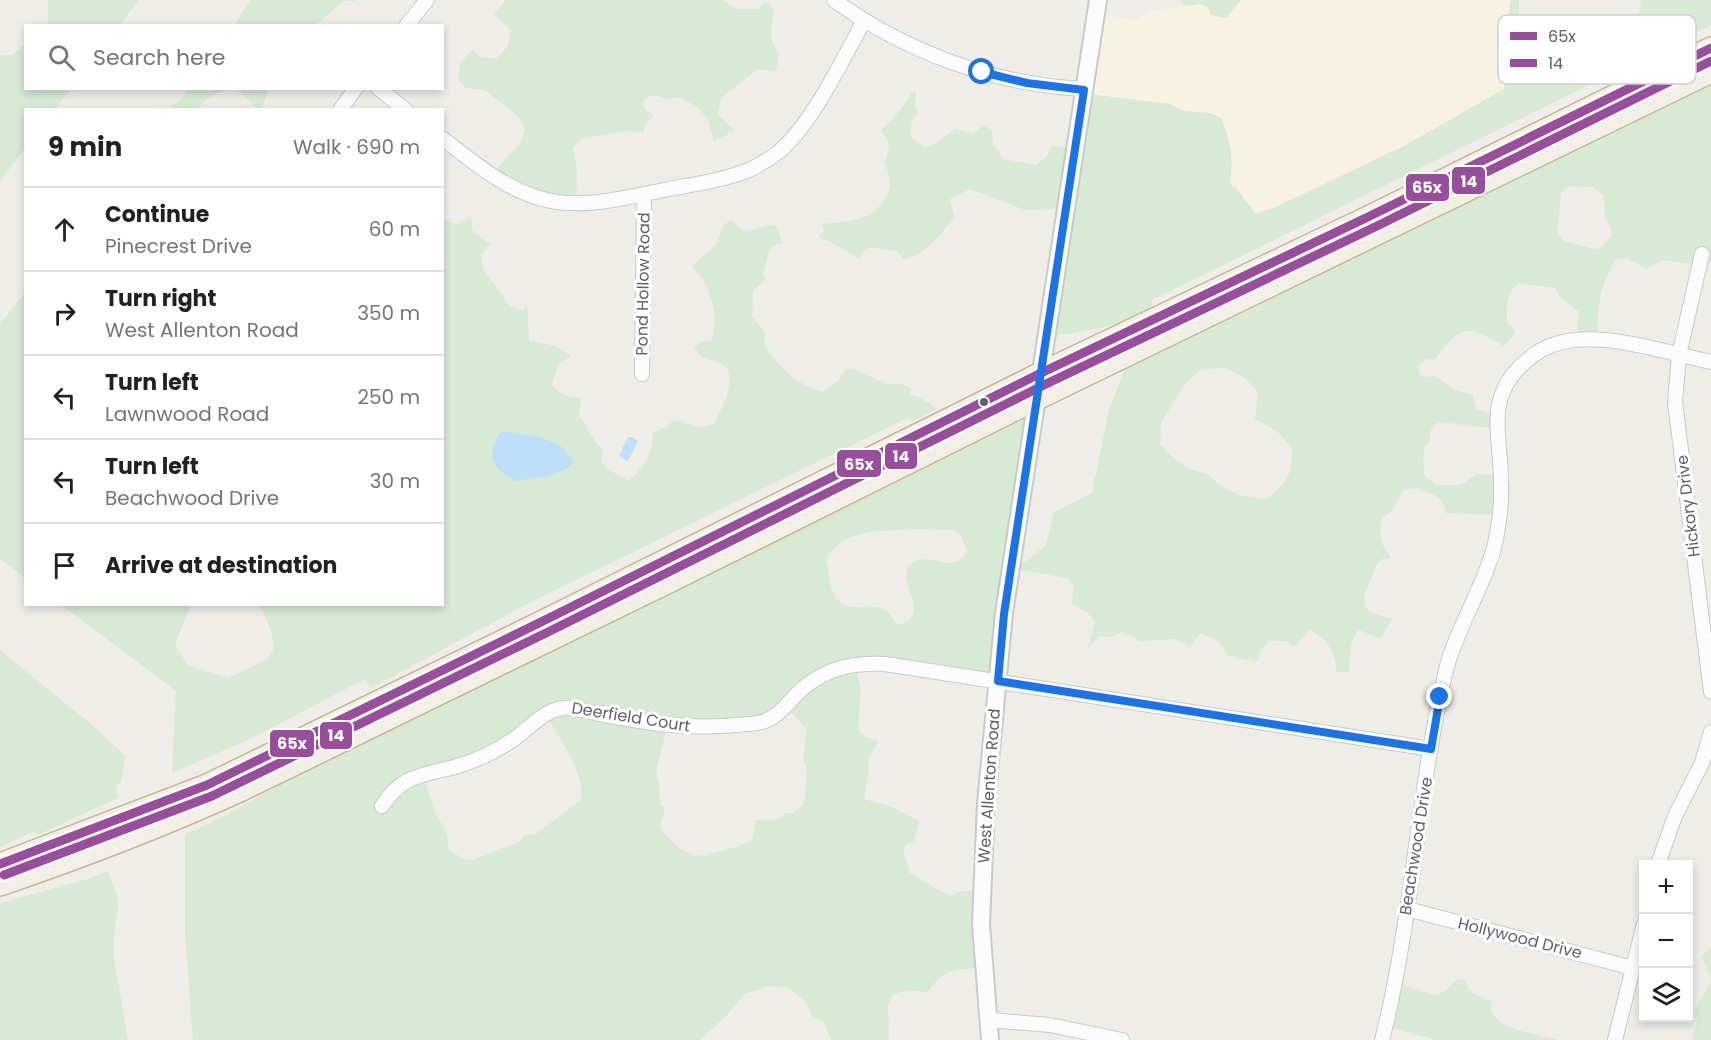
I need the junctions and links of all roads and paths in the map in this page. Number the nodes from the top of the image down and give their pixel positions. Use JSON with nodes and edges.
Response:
{"nodes":[{"id":1,"x":427,"y":0,"type":"edge"},
{"id":2,"x":834,"y":0,"type":"edge"},
{"id":3,"x":1098,"y":0,"type":"edge"},
{"id":4,"x":864,"y":21,"type":"junction"},
{"id":5,"x":408,"y":24,"type":"edge"},
{"id":6,"x":1711,"y":48,"type":"edge"},
{"id":7,"x":1696,"y":55,"type":"edge"},
{"id":8,"x":1711,"y":72,"type":"edge"},
{"id":9,"x":1696,"y":79,"type":"edge"},
{"id":10,"x":1638,"y":84,"type":"edge"},
{"id":11,"x":1686,"y":84,"type":"edge"},
{"id":12,"x":355,"y":90,"type":"edge"},
{"id":13,"x":381,"y":90,"type":"edge"},
{"id":14,"x":1084,"y":90,"type":"junction"},
{"id":15,"x":341,"y":108,"type":"edge"},
{"id":16,"x":403,"y":108,"type":"edge"},
{"id":17,"x":444,"y":139,"type":"edge"},
{"id":18,"x":645,"y":194,"type":"junction"},
{"id":19,"x":1702,"y":254,"type":"dead end"},
{"id":20,"x":1679,"y":355,"type":"junction"},
{"id":21,"x":1711,"y":362,"type":"edge"},
{"id":22,"x":1041,"y":373,"type":"junction"},
{"id":23,"x":642,"y":374,"type":"dead end"},
{"id":24,"x":1037,"y":399,"type":"junction"},
{"id":25,"x":1707,"y":620,"type":"edge"},
{"id":26,"x":998,"y":681,"type":"junction"},
{"id":27,"x":1711,"y":692,"type":"edge"},
{"id":28,"x":1711,"y":732,"type":"edge"},
{"id":29,"x":1431,"y":749,"type":"junction"},
{"id":30,"x":382,"y":806,"type":"dead end"},
{"id":31,"x":1659,"y":860,"type":"edge"},
{"id":32,"x":0,"y":864,"type":"edge"},
{"id":33,"x":0,"y":885,"type":"edge"},
{"id":34,"x":1407,"y":909,"type":"junction"},
{"id":35,"x":1639,"y":944,"type":"edge"},
{"id":36,"x":1633,"y":968,"type":"junction"},
{"id":37,"x":988,"y":1020,"type":"junction"},
{"id":38,"x":990,"y":1040,"type":"edge"},
{"id":39,"x":1122,"y":1040,"type":"edge"},
{"id":40,"x":1382,"y":1040,"type":"edge"},
{"id":41,"x":1615,"y":1040,"type":"edge"}],
"edges":[{"from":1,"to":5,"type":"street"},
{"from":2,"to":4,"type":"street"},
{"from":3,"to":14,"type":"street","name":"West Allenton Road"},
{"from":4,"to":14,"type":"street"},
{"from":4,"to":18,"type":"street"},
{"from":6,"to":7,"type":"highway"},
{"from":8,"to":9,"type":"highway"},
{"from":10,"to":22,"type":"highway"},
{"from":11,"to":24,"type":"highway"},
{"from":12,"to":15,"type":"street"},
{"from":13,"to":16,"type":"street"},
{"from":14,"to":22,"type":"street","name":"West Allenton Road"},
{"from":17,"to":18,"type":"street"},
{"from":18,"to":23,"type":"street","name":"Pond Hollow Road"},
{"from":19,"to":20,"type":"street","name":"Hickory Drive"},
{"from":20,"to":21,"type":"street","name":"Beachwood Drive"},
{"from":20,"to":25,"type":"street","name":"Hickory Drive"},
{"from":20,"to":29,"type":"street","name":"Beachwood Drive"},
{"from":22,"to":24,"type":"street","name":"West Allenton Road"},
{"from":22,"to":32,"type":"highway"},
{"from":24,"to":26,"type":"street","name":"West Allenton Road"},
{"from":24,"to":33,"type":"highway"},
{"from":25,"to":27,"type":"street","name":"Hickory Drive"},
{"from":26,"to":29,"type":"street","name":"Deerfield Court"},
{"from":26,"to":30,"type":"street","name":"Deerfield Court"},
{"from":26,"to":37,"type":"street","name":"West Allenton Road"},
{"from":28,"to":31,"type":"street"},
{"from":29,"to":34,"type":"street","name":"Beachwood Drive"},
{"from":34,"to":36,"type":"street","name":"Hollywood Drive"},
{"from":34,"to":40,"type":"street","name":"Beachwood Drive"},
{"from":35,"to":36,"type":"street"},
{"from":36,"to":41,"type":"street"},
{"from":37,"to":38,"type":"street","name":"West Allenton Road"},
{"from":37,"to":39,"type":"street"}]}
